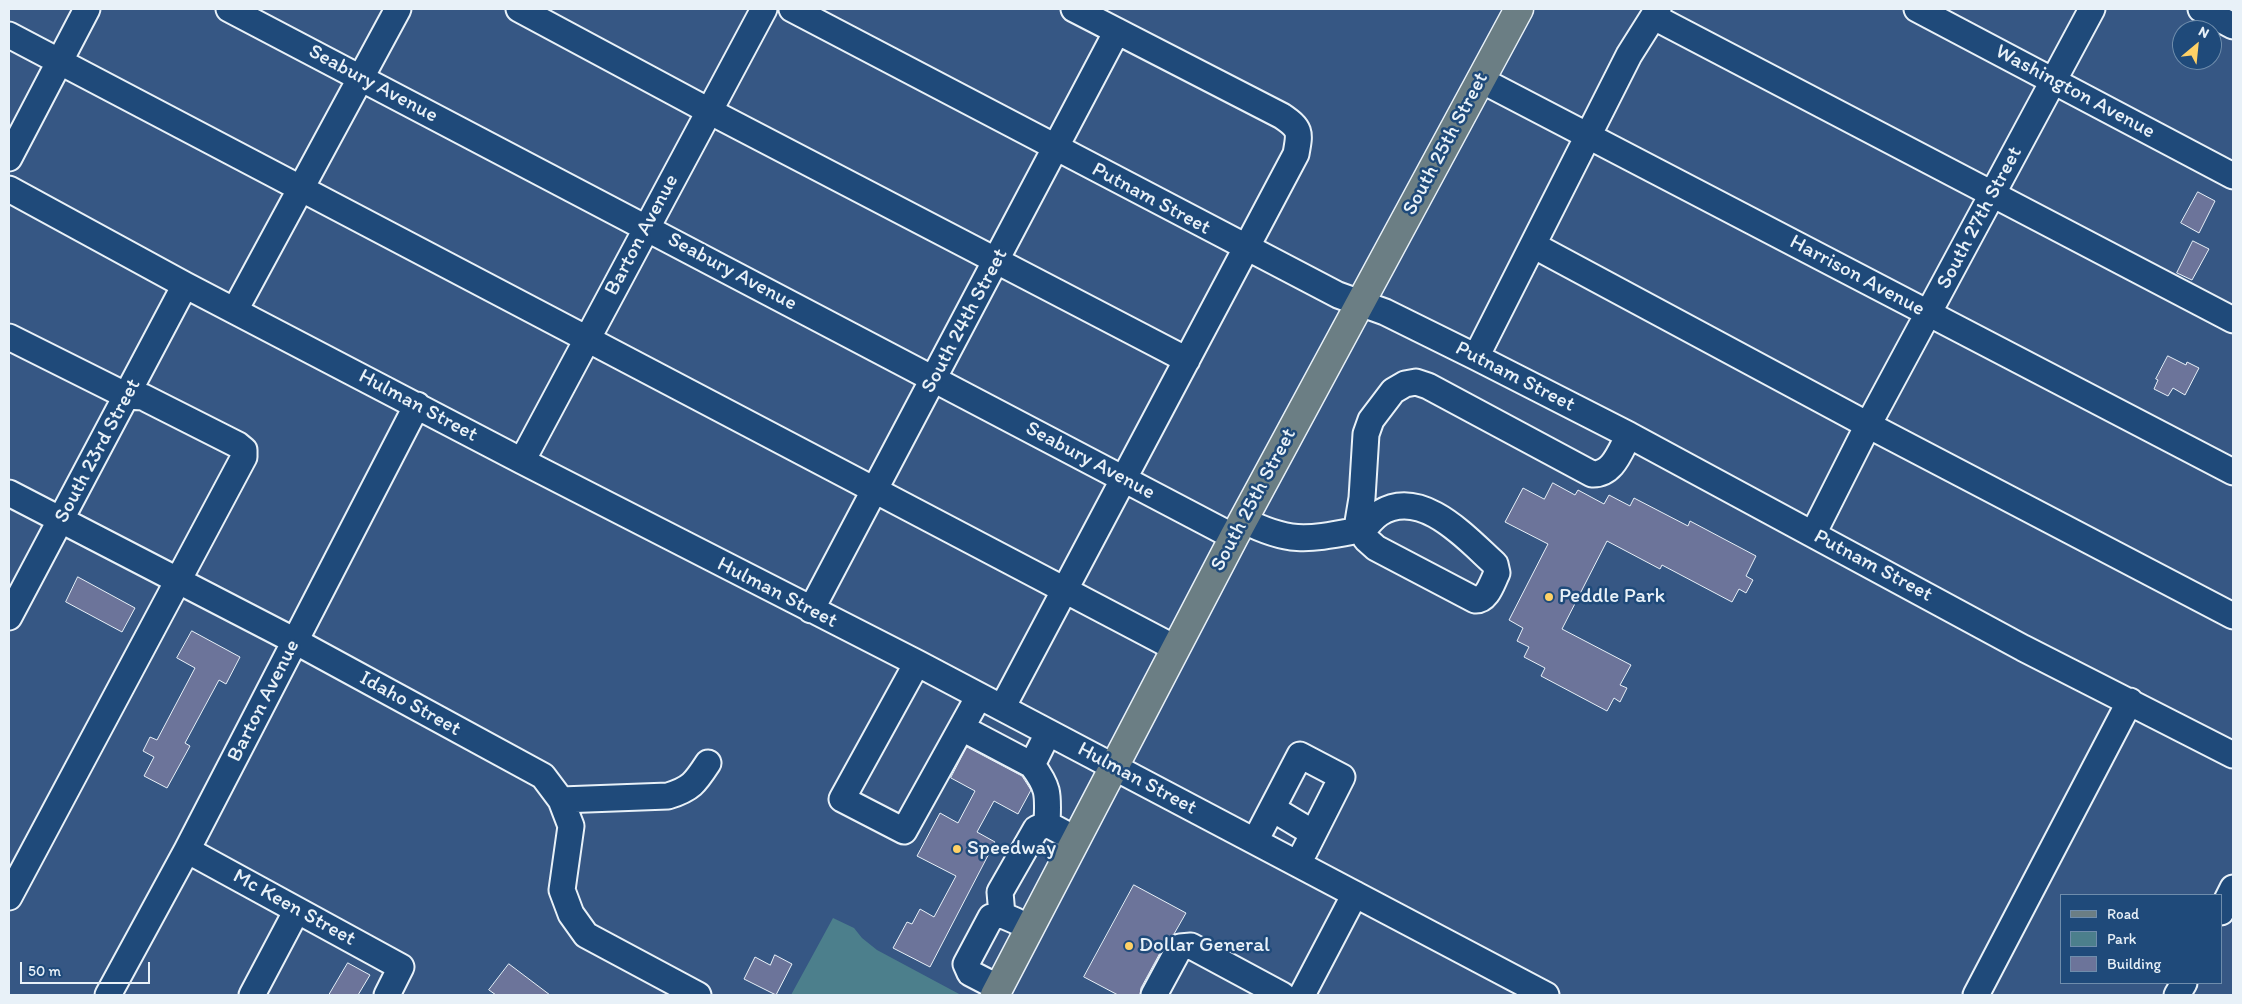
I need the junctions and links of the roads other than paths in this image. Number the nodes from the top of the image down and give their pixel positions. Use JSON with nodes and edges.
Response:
{"nodes":[{"id":1,"x":87,"y":9,"type":"edge"},
{"id":2,"x":229,"y":9,"type":"edge"},
{"id":3,"x":398,"y":9,"type":"edge"},
{"id":4,"x":519,"y":9,"type":"edge"},
{"id":5,"x":764,"y":9,"type":"edge"},
{"id":6,"x":792,"y":9,"type":"edge"},
{"id":7,"x":1074,"y":9,"type":"edge"},
{"id":8,"x":1519,"y":9,"type":"edge"},
{"id":9,"x":1917,"y":9,"type":"edge"},
{"id":10,"x":2092,"y":9,"type":"edge"},
{"id":11,"x":2201,"y":9,"type":"edge"},
{"id":12,"x":1656,"y":13,"type":"edge"},
{"id":13,"x":1111,"y":21,"type":"edge"},
{"id":14,"x":2233,"y":26,"type":"edge"},
{"id":15,"x":9,"y":35,"type":"edge"},
{"id":16,"x":60,"y":61,"type":"junction"},
{"id":17,"x":360,"y":78,"type":"junction"},
{"id":18,"x":1482,"y":80,"type":"junction"},
{"id":19,"x":2054,"y":81,"type":"junction"},
{"id":20,"x":709,"y":111,"type":"junction"},
{"id":21,"x":1588,"y":135,"type":"junction"},
{"id":22,"x":1056,"y":149,"type":"junction"},
{"id":23,"x":9,"y":158,"type":"edge"},
{"id":24,"x":2233,"y":176,"type":"edge"},
{"id":25,"x":301,"y":188,"type":"junction"},
{"id":26,"x":9,"y":189,"type":"edge"},
{"id":27,"x":1994,"y":193,"type":"junction"},
{"id":28,"x":646,"y":227,"type":"junction"},
{"id":29,"x":1532,"y":245,"type":"junction"},
{"id":30,"x":1246,"y":248,"type":"junction"},
{"id":31,"x":997,"y":261,"type":"junction"},
{"id":32,"x":185,"y":285,"type":"junction"},
{"id":33,"x":1359,"y":304,"type":"junction"},
{"id":34,"x":235,"y":310,"type":"junction"},
{"id":35,"x":1928,"y":314,"type":"junction"},
{"id":36,"x":2233,"y":320,"type":"edge"},
{"id":37,"x":9,"y":337,"type":"edge"},
{"id":38,"x":588,"y":338,"type":"junction"},
{"id":39,"x":1476,"y":356,"type":"junction"},
{"id":40,"x":1187,"y":360,"type":"junction"},
{"id":41,"x":934,"y":379,"type":"junction"},
{"id":42,"x":126,"y":396,"type":"junction"},
{"id":43,"x":416,"y":405,"type":"junction"},
{"id":44,"x":1868,"y":425,"type":"junction"},
{"id":45,"x":1629,"y":435,"type":"junction"},
{"id":46,"x":522,"y":462,"type":"junction"},
{"id":47,"x":2233,"y":472,"type":"edge"},
{"id":48,"x":1124,"y":479,"type":"junction"},
{"id":49,"x":875,"y":490,"type":"junction"},
{"id":50,"x":9,"y":493,"type":"edge"},
{"id":51,"x":61,"y":522,"type":"junction"},
{"id":52,"x":1238,"y":528,"type":"junction"},
{"id":53,"x":1360,"y":528,"type":"junction"},
{"id":54,"x":1813,"y":534,"type":"junction"},
{"id":55,"x":177,"y":581,"type":"junction"},
{"id":56,"x":1064,"y":590,"type":"junction"},
{"id":57,"x":811,"y":610,"type":"junction"},
{"id":58,"x":2233,"y":616,"type":"edge"},
{"id":59,"x":9,"y":617,"type":"edge"},
{"id":60,"x":295,"y":641,"type":"junction"},
{"id":61,"x":1175,"y":648,"type":"junction"},
{"id":62,"x":917,"y":663,"type":"junction"},
{"id":63,"x":979,"y":696,"type":"junction"},
{"id":64,"x":2130,"y":701,"type":"junction"},
{"id":65,"x":1002,"y":708,"type":"junction"},
{"id":66,"x":962,"y":728,"type":"junction"},
{"id":67,"x":1048,"y":733,"type":"junction"},
{"id":68,"x":2233,"y":755,"type":"edge"},
{"id":69,"x":708,"y":763,"type":"dead end"},
{"id":70,"x":1032,"y":765,"type":"junction"},
{"id":71,"x":1113,"y":767,"type":"junction"},
{"id":72,"x":561,"y":800,"type":"junction"},
{"id":73,"x":1273,"y":809,"type":"junction"},
{"id":74,"x":1047,"y":824,"type":"junction"},
{"id":75,"x":1313,"y":833,"type":"junction"},
{"id":76,"x":1075,"y":839,"type":"junction"},
{"id":77,"x":1255,"y":841,"type":"junction"},
{"id":78,"x":187,"y":850,"type":"junction"},
{"id":79,"x":1298,"y":864,"type":"junction"},
{"id":80,"x":2233,"y":888,"type":"edge"},
{"id":81,"x":1355,"y":894,"type":"junction"},
{"id":82,"x":9,"y":897,"type":"edge"},
{"id":83,"x":297,"y":910,"type":"junction"},
{"id":84,"x":2222,"y":910,"type":"edge"},
{"id":85,"x":1002,"y":915,"type":"junction"},
{"id":86,"x":1030,"y":928,"type":"junction"},
{"id":87,"x":2183,"y":984,"type":"edge"},
{"id":88,"x":997,"y":992,"type":"edge"},
{"id":89,"x":108,"y":995,"type":"edge"},
{"id":90,"x":252,"y":995,"type":"edge"},
{"id":91,"x":387,"y":995,"type":"edge"},
{"id":92,"x":698,"y":995,"type":"edge"},
{"id":93,"x":1154,"y":995,"type":"edge"},
{"id":94,"x":1282,"y":995,"type":"edge"},
{"id":95,"x":1302,"y":995,"type":"edge"},
{"id":96,"x":1546,"y":995,"type":"edge"},
{"id":97,"x":1976,"y":995,"type":"edge"},
{"id":98,"x":2177,"y":995,"type":"edge"}],
"edges":[{"from":1,"to":16,"type":"street"},
{"from":2,"to":17,"type":"street","name":"Seabury Avenue"},
{"from":3,"to":17,"type":"street"},
{"from":4,"to":20,"type":"street"},
{"from":5,"to":20,"type":"street","name":"Barton Avenue"},
{"from":6,"to":22,"type":"street","name":"Putnam Street"},
{"from":7,"to":13,"type":"street"},
{"from":8,"to":18,"type":"main road","name":"South 25th Street"},
{"from":9,"to":19,"type":"street","name":"Washington Avenue"},
{"from":10,"to":19,"type":"street","name":"South 27th Street"},
{"from":11,"to":14,"type":"street"},
{"from":12,"to":21,"type":"street"},
{"from":12,"to":27,"type":"street"},
{"from":13,"to":22,"type":"street","name":"South 24th Street"},
{"from":13,"to":30,"type":"street"},
{"from":15,"to":16,"type":"street"},
{"from":16,"to":23,"type":"street"},
{"from":16,"to":25,"type":"street"},
{"from":17,"to":25,"type":"street"},
{"from":17,"to":28,"type":"street","name":"Seabury Avenue"},
{"from":18,"to":21,"type":"street","name":"Harrison Avenue"},
{"from":18,"to":33,"type":"main road","name":"South 25th Street"},
{"from":19,"to":24,"type":"street","name":"Washington Avenue"},
{"from":19,"to":27,"type":"street","name":"South 27th Street"},
{"from":20,"to":28,"type":"street","name":"Barton Avenue"},
{"from":20,"to":31,"type":"street"},
{"from":21,"to":29,"type":"street"},
{"from":21,"to":35,"type":"street","name":"Harrison Avenue"},
{"from":22,"to":30,"type":"street","name":"Putnam Street"},
{"from":22,"to":31,"type":"street","name":"South 24th Street"},
{"from":25,"to":34,"type":"street"},
{"from":25,"to":38,"type":"street"},
{"from":26,"to":32,"type":"street","name":"Hulman Street"},
{"from":27,"to":35,"type":"street","name":"South 27th Street"},
{"from":27,"to":36,"type":"street"},
{"from":28,"to":38,"type":"street","name":"Barton Avenue"},
{"from":28,"to":41,"type":"street","name":"Seabury Avenue"},
{"from":29,"to":39,"type":"street"},
{"from":29,"to":44,"type":"street"},
{"from":30,"to":33,"type":"street","name":"Putnam Street"},
{"from":30,"to":40,"type":"street"},
{"from":31,"to":40,"type":"street"},
{"from":31,"to":41,"type":"street","name":"South 24th Street"},
{"from":32,"to":34,"type":"street","name":"Hulman Street"},
{"from":32,"to":42,"type":"street","name":"South 23rd Street"},
{"from":33,"to":39,"type":"street","name":"Putnam Street"},
{"from":33,"to":52,"type":"main road","name":"South 25th Street"},
{"from":34,"to":43,"type":"street","name":"Hulman Street"},
{"from":35,"to":44,"type":"street","name":"South 27th Street"},
{"from":35,"to":47,"type":"street","name":"Harrison Avenue"},
{"from":37,"to":42,"type":"street"},
{"from":38,"to":46,"type":"street","name":"Barton Avenue"},
{"from":38,"to":49,"type":"street"},
{"from":39,"to":45,"type":"street","name":"Putnam Street"},
{"from":40,"to":48,"type":"street"},
{"from":41,"to":48,"type":"street","name":"Seabury Avenue"},
{"from":41,"to":49,"type":"street","name":"South 24th Street"},
{"from":42,"to":51,"type":"street","name":"South 23rd Street"},
{"from":42,"to":55,"type":"street"},
{"from":43,"to":46,"type":"street","name":"Hulman Street"},
{"from":43,"to":60,"type":"street","name":"Barton Avenue"},
{"from":44,"to":54,"type":"street","name":"South 27th Street"},
{"from":44,"to":58,"type":"street"},
{"from":45,"to":53,"type":"street"},
{"from":45,"to":54,"type":"street","name":"Putnam Street"},
{"from":46,"to":57,"type":"street","name":"Hulman Street"},
{"from":48,"to":52,"type":"street","name":"Seabury Avenue"},
{"from":48,"to":56,"type":"street"},
{"from":49,"to":56,"type":"street"},
{"from":49,"to":57,"type":"street","name":"South 24th Street"},
{"from":50,"to":51,"type":"street","name":"Idaho Street"},
{"from":51,"to":55,"type":"street","name":"Idaho Street"},
{"from":51,"to":59,"type":"street","name":"South 23rd Street"},
{"from":52,"to":53,"type":"street","name":"Seabury Avenue"},
{"from":52,"to":61,"type":"main road","name":"South 25th Street"},
{"from":53,"to":53,"type":"street"},
{"from":54,"to":64,"type":"street","name":"Putnam Street"},
{"from":55,"to":60,"type":"street","name":"Idaho Street"},
{"from":55,"to":82,"type":"street"},
{"from":56,"to":61,"type":"street"},
{"from":56,"to":65,"type":"street"},
{"from":57,"to":62,"type":"street","name":"Hulman Street"},
{"from":60,"to":72,"type":"street","name":"Idaho Street"},
{"from":60,"to":78,"type":"street","name":"Barton Avenue"},
{"from":61,"to":71,"type":"main road","name":"South 25th Street"},
{"from":62,"to":63,"type":"street","name":"Hulman Street"},
{"from":62,"to":66,"type":"street"},
{"from":63,"to":65,"type":"street","name":"Hulman Street"},
{"from":63,"to":66,"type":"street"},
{"from":64,"to":68,"type":"street","name":"Putnam Street"},
{"from":64,"to":97,"type":"street"},
{"from":65,"to":67,"type":"street","name":"Hulman Street"},
{"from":66,"to":70,"type":"street"},
{"from":67,"to":70,"type":"street"},
{"from":67,"to":71,"type":"street","name":"Hulman Street"},
{"from":69,"to":72,"type":"street"},
{"from":70,"to":74,"type":"street"},
{"from":71,"to":76,"type":"main road","name":"South 25th Street"},
{"from":71,"to":77,"type":"street","name":"Hulman Street"},
{"from":72,"to":92,"type":"street","name":"Idaho Street"},
{"from":73,"to":75,"type":"street"},
{"from":73,"to":75,"type":"street"},
{"from":73,"to":77,"type":"street"},
{"from":74,"to":76,"type":"street"},
{"from":74,"to":85,"type":"street"},
{"from":75,"to":79,"type":"street"},
{"from":76,"to":86,"type":"main road","name":"South 25th Street"},
{"from":77,"to":79,"type":"street","name":"Hulman Street"},
{"from":78,"to":83,"type":"street","name":"Mc Keen Street"},
{"from":78,"to":89,"type":"street","name":"Barton Avenue"},
{"from":79,"to":81,"type":"street","name":"Hulman Street"},
{"from":80,"to":84,"type":"street"},
{"from":81,"to":95,"type":"street"},
{"from":81,"to":96,"type":"street","name":"Hulman Street"},
{"from":83,"to":90,"type":"street"},
{"from":83,"to":91,"type":"street","name":"Mc Keen Street"},
{"from":85,"to":86,"type":"street"},
{"from":85,"to":88,"type":"street"},
{"from":86,"to":88,"type":"main road","name":"South 25th Street"},
{"from":87,"to":98,"type":"street"},
{"from":93,"to":94,"type":"street"}]}
